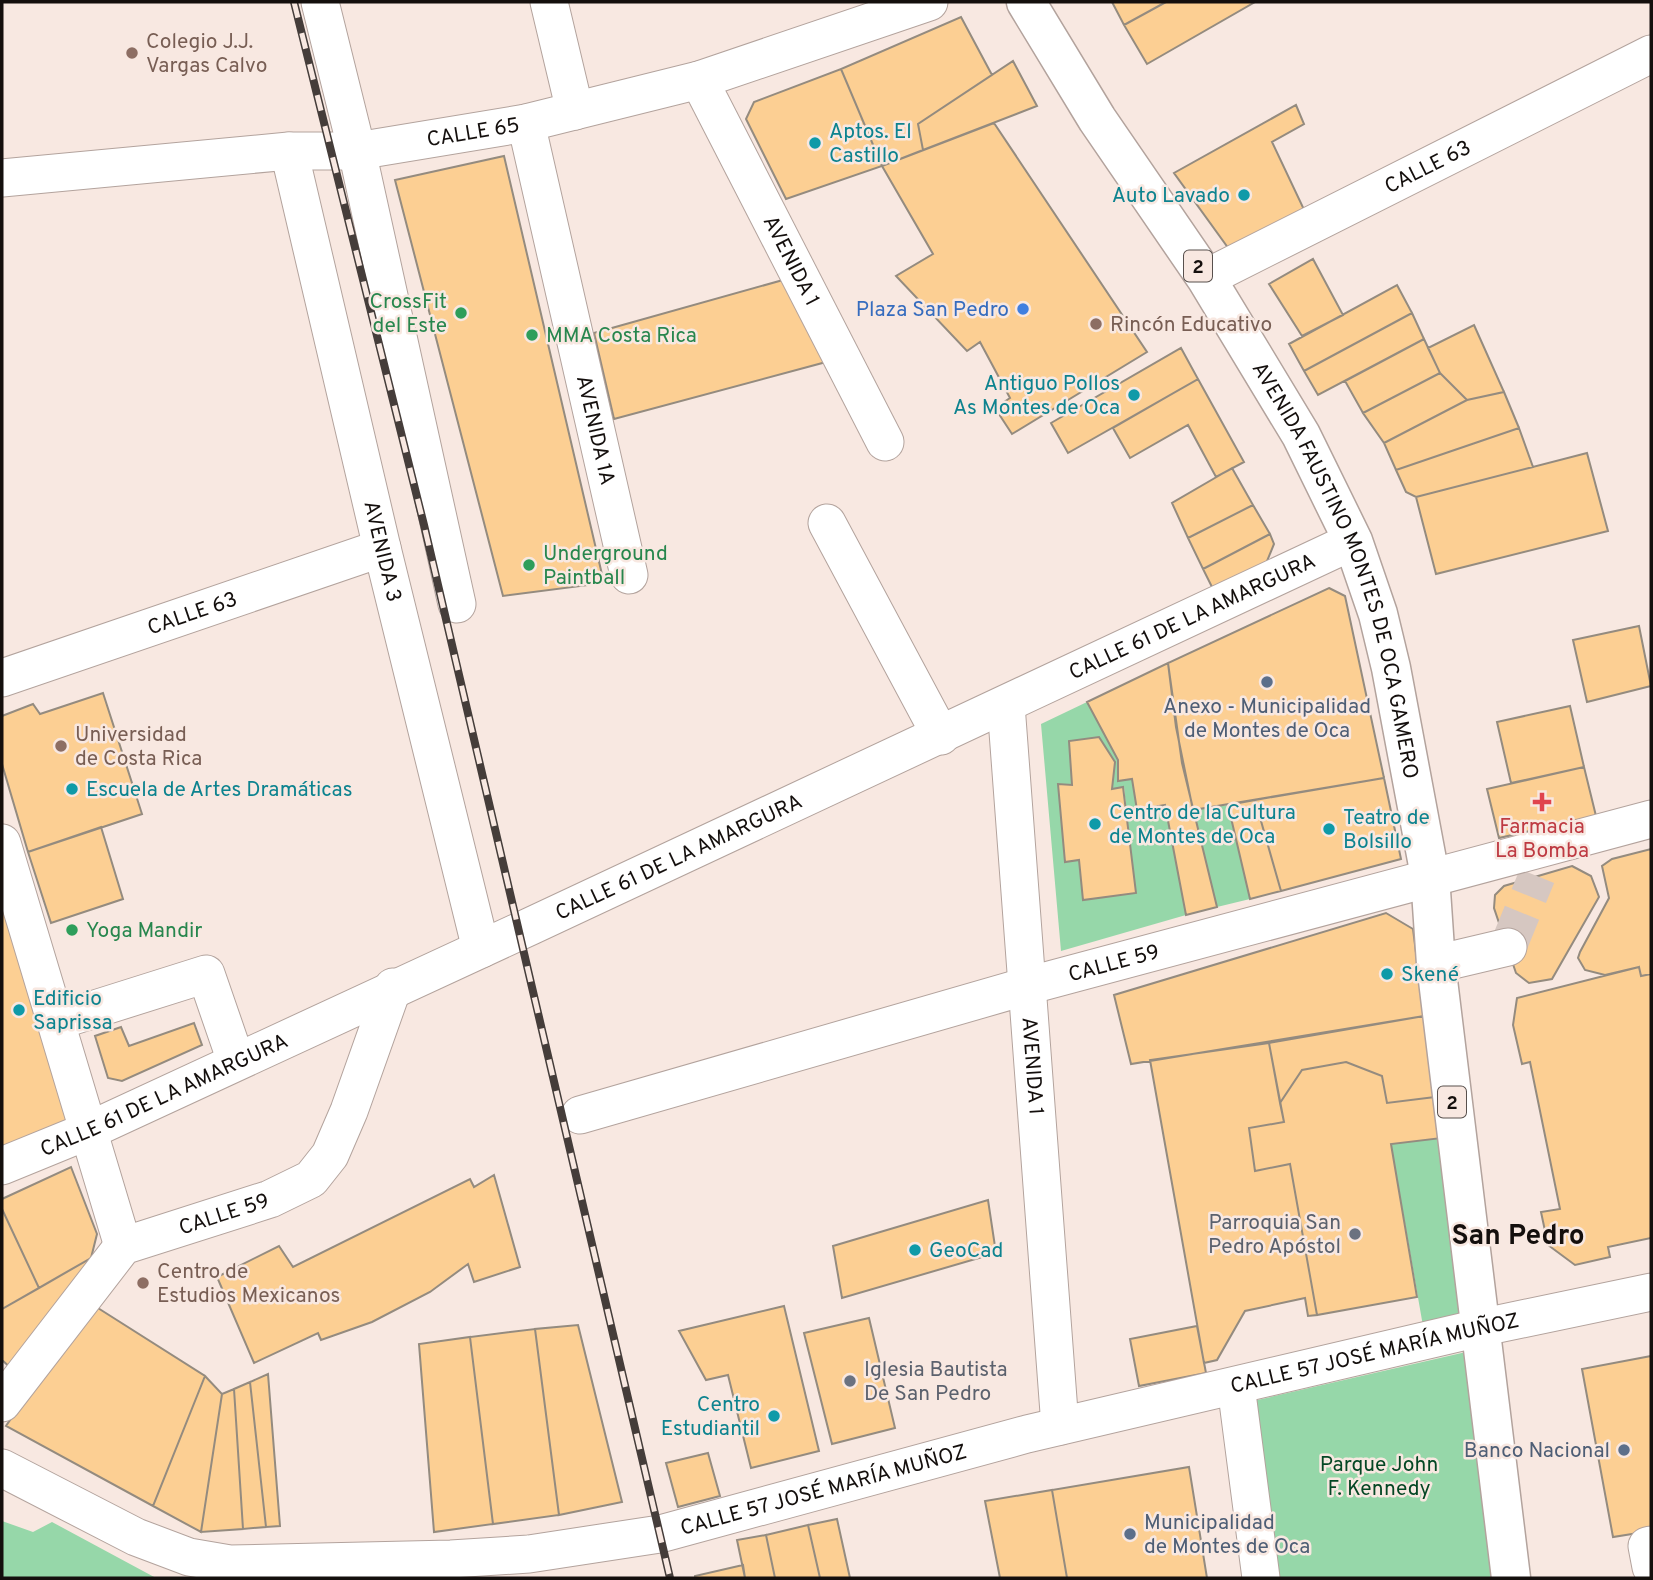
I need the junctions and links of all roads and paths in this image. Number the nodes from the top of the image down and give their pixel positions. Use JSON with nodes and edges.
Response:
{"nodes":[{"id":1,"x":320,"y":2,"type":"edge"},
{"id":2,"x":549,"y":2,"type":"edge"},
{"id":3,"x":929,"y":2,"type":"edge"},
{"id":4,"x":1026,"y":2,"type":"edge"},
{"id":5,"x":1651,"y":54,"type":"edge"},
{"id":6,"x":699,"y":80,"type":"junction"},
{"id":7,"x":575,"y":111,"type":"junction"},
{"id":8,"x":526,"y":123,"type":"junction"},
{"id":9,"x":289,"y":151,"type":"junction"},
{"id":10,"x":357,"y":151,"type":"junction"},
{"id":11,"x":2,"y":178,"type":"edge"},
{"id":12,"x":1206,"y":278,"type":"junction"},
{"id":13,"x":885,"y":442,"type":"dead end"},
{"id":14,"x":827,"y":523,"type":"dead end"},
{"id":15,"x":1353,"y":541,"type":"junction"},
{"id":16,"x":382,"y":548,"type":"junction"},
{"id":17,"x":629,"y":575,"type":"dead end"},
{"id":18,"x":457,"y":604,"type":"dead end"},
{"id":19,"x":2,"y":678,"type":"edge"},
{"id":20,"x":1006,"y":705,"type":"junction"},
{"id":21,"x":941,"y":736,"type":"junction"},
{"id":22,"x":1651,"y":819,"type":"edge"},
{"id":23,"x":2,"y":843,"type":"edge"},
{"id":24,"x":1430,"y":876,"type":"junction"},
{"id":25,"x":1508,"y":947,"type":"dead end"},
{"id":26,"x":481,"y":949,"type":"junction"},
{"id":27,"x":1436,"y":964,"type":"junction"},
{"id":28,"x":1027,"y":986,"type":"junction"},
{"id":29,"x":393,"y":988,"type":"junction"},
{"id":30,"x":57,"y":1021,"type":"junction"},
{"id":31,"x":236,"y":1061,"type":"junction"},
{"id":32,"x":580,"y":1115,"type":"dead end"},
{"id":33,"x":90,"y":1130,"type":"junction"},
{"id":34,"x":2,"y":1166,"type":"edge"},
{"id":35,"x":123,"y":1246,"type":"junction"},
{"id":36,"x":1651,"y":1292,"type":"edge"},
{"id":37,"x":1479,"y":1328,"type":"junction"},
{"id":38,"x":1236,"y":1386,"type":"junction"},
{"id":39,"x":2,"y":1403,"type":"edge"},
{"id":40,"x":1060,"y":1426,"type":"junction"},
{"id":41,"x":2,"y":1468,"type":"edge"},
{"id":42,"x":1651,"y":1545,"type":"edge"},
{"id":43,"x":1651,"y":1567,"type":"edge"},
{"id":44,"x":453,"y":1569,"type":"edge"},
{"id":45,"x":1261,"y":1578,"type":"edge"},
{"id":46,"x":1511,"y":1578,"type":"edge"}],
"edges":[{"from":1,"to":10,"type":"street"},
{"from":2,"to":7,"type":"street"},
{"from":3,"to":6,"type":"street","name":"CALLE 65"},
{"from":4,"to":12,"type":"highway","name":"AVENIDA FAUSTINO MONTES DE OCA GAMERO","number":"2"},
{"from":5,"to":12,"type":"street","name":"CALLE 63"},
{"from":6,"to":7,"type":"street","name":"CALLE 65"},
{"from":6,"to":13,"type":"street","name":"AVENIDA 1"},
{"from":7,"to":8,"type":"street","name":"CALLE 65"},
{"from":8,"to":10,"type":"street","name":"CALLE 65"},
{"from":8,"to":17,"type":"street","name":"AVENIDA 1A"},
{"from":9,"to":10,"type":"street","name":"CALLE 65"},
{"from":9,"to":11,"type":"street","name":"CALLE 65"},
{"from":9,"to":16,"type":"street","name":"AVENIDA 3"},
{"from":10,"to":18,"type":"street"},
{"from":12,"to":15,"type":"highway","name":"AVENIDA FAUSTINO MONTES DE OCA GAMERO","number":"2"},
{"from":14,"to":21,"type":"street"},
{"from":15,"to":20,"type":"street","name":"CALLE 61 DE LA AMARGURA"},
{"from":15,"to":24,"type":"highway","name":"AVENIDA FAUSTINO MONTES DE OCA GAMERO","number":"2"},
{"from":16,"to":19,"type":"street","name":"CALLE 63"},
{"from":16,"to":26,"type":"street","name":"AVENIDA 3"},
{"from":20,"to":21,"type":"street","name":"CALLE 61 DE LA AMARGURA"},
{"from":20,"to":28,"type":"street","name":"AVENIDA 1"},
{"from":21,"to":26,"type":"street","name":"CALLE 61 DE LA AMARGURA"},
{"from":22,"to":24,"type":"street","name":"CALLE 59"},
{"from":23,"to":30,"type":"street"},
{"from":24,"to":27,"type":"highway","name":"AVENIDA FAUSTINO MONTES DE OCA GAMERO","number":"2"},
{"from":24,"to":28,"type":"street","name":"CALLE 59"},
{"from":25,"to":27,"type":"street"},
{"from":26,"to":29,"type":"street","name":"CALLE 61 DE LA AMARGURA"},
{"from":27,"to":37,"type":"highway","name":"AVENIDA FAUSTINO MONTES DE OCA GAMERO","number":"2"},
{"from":28,"to":32,"type":"street","name":"CALLE 59"},
{"from":28,"to":40,"type":"street","name":"AVENIDA 1"},
{"from":29,"to":31,"type":"street","name":"CALLE 61 DE LA AMARGURA"},
{"from":29,"to":35,"type":"street","name":"CALLE 59"},
{"from":30,"to":31,"type":"street"},
{"from":30,"to":33,"type":"street"},
{"from":31,"to":33,"type":"street","name":"CALLE 61 DE LA AMARGURA"},
{"from":33,"to":34,"type":"street","name":"CALLE 61 DE LA AMARGURA"},
{"from":33,"to":35,"type":"street"},
{"from":35,"to":39,"type":"street"},
{"from":36,"to":37,"type":"street","name":"CALLE 57 JOSÉ MARÍA MUÑOZ"},
{"from":37,"to":38,"type":"street","name":"CALLE 57 JOSÉ MARÍA MUÑOZ"},
{"from":37,"to":46,"type":"highway","name":"AVENIDA FAUSTINO MONTES DE OCA GAMERO","number":"2"},
{"from":38,"to":40,"type":"street","name":"CALLE 57 JOSÉ MARÍA MUÑOZ"},
{"from":38,"to":45,"type":"street"},
{"from":40,"to":44,"type":"street","name":"CALLE 57 JOSÉ MARÍA MUÑOZ"},
{"from":41,"to":44,"type":"street","name":"CALLE 57 JOSÉ MARÍA MUÑOZ"},
{"from":42,"to":43,"type":"street"}]}
